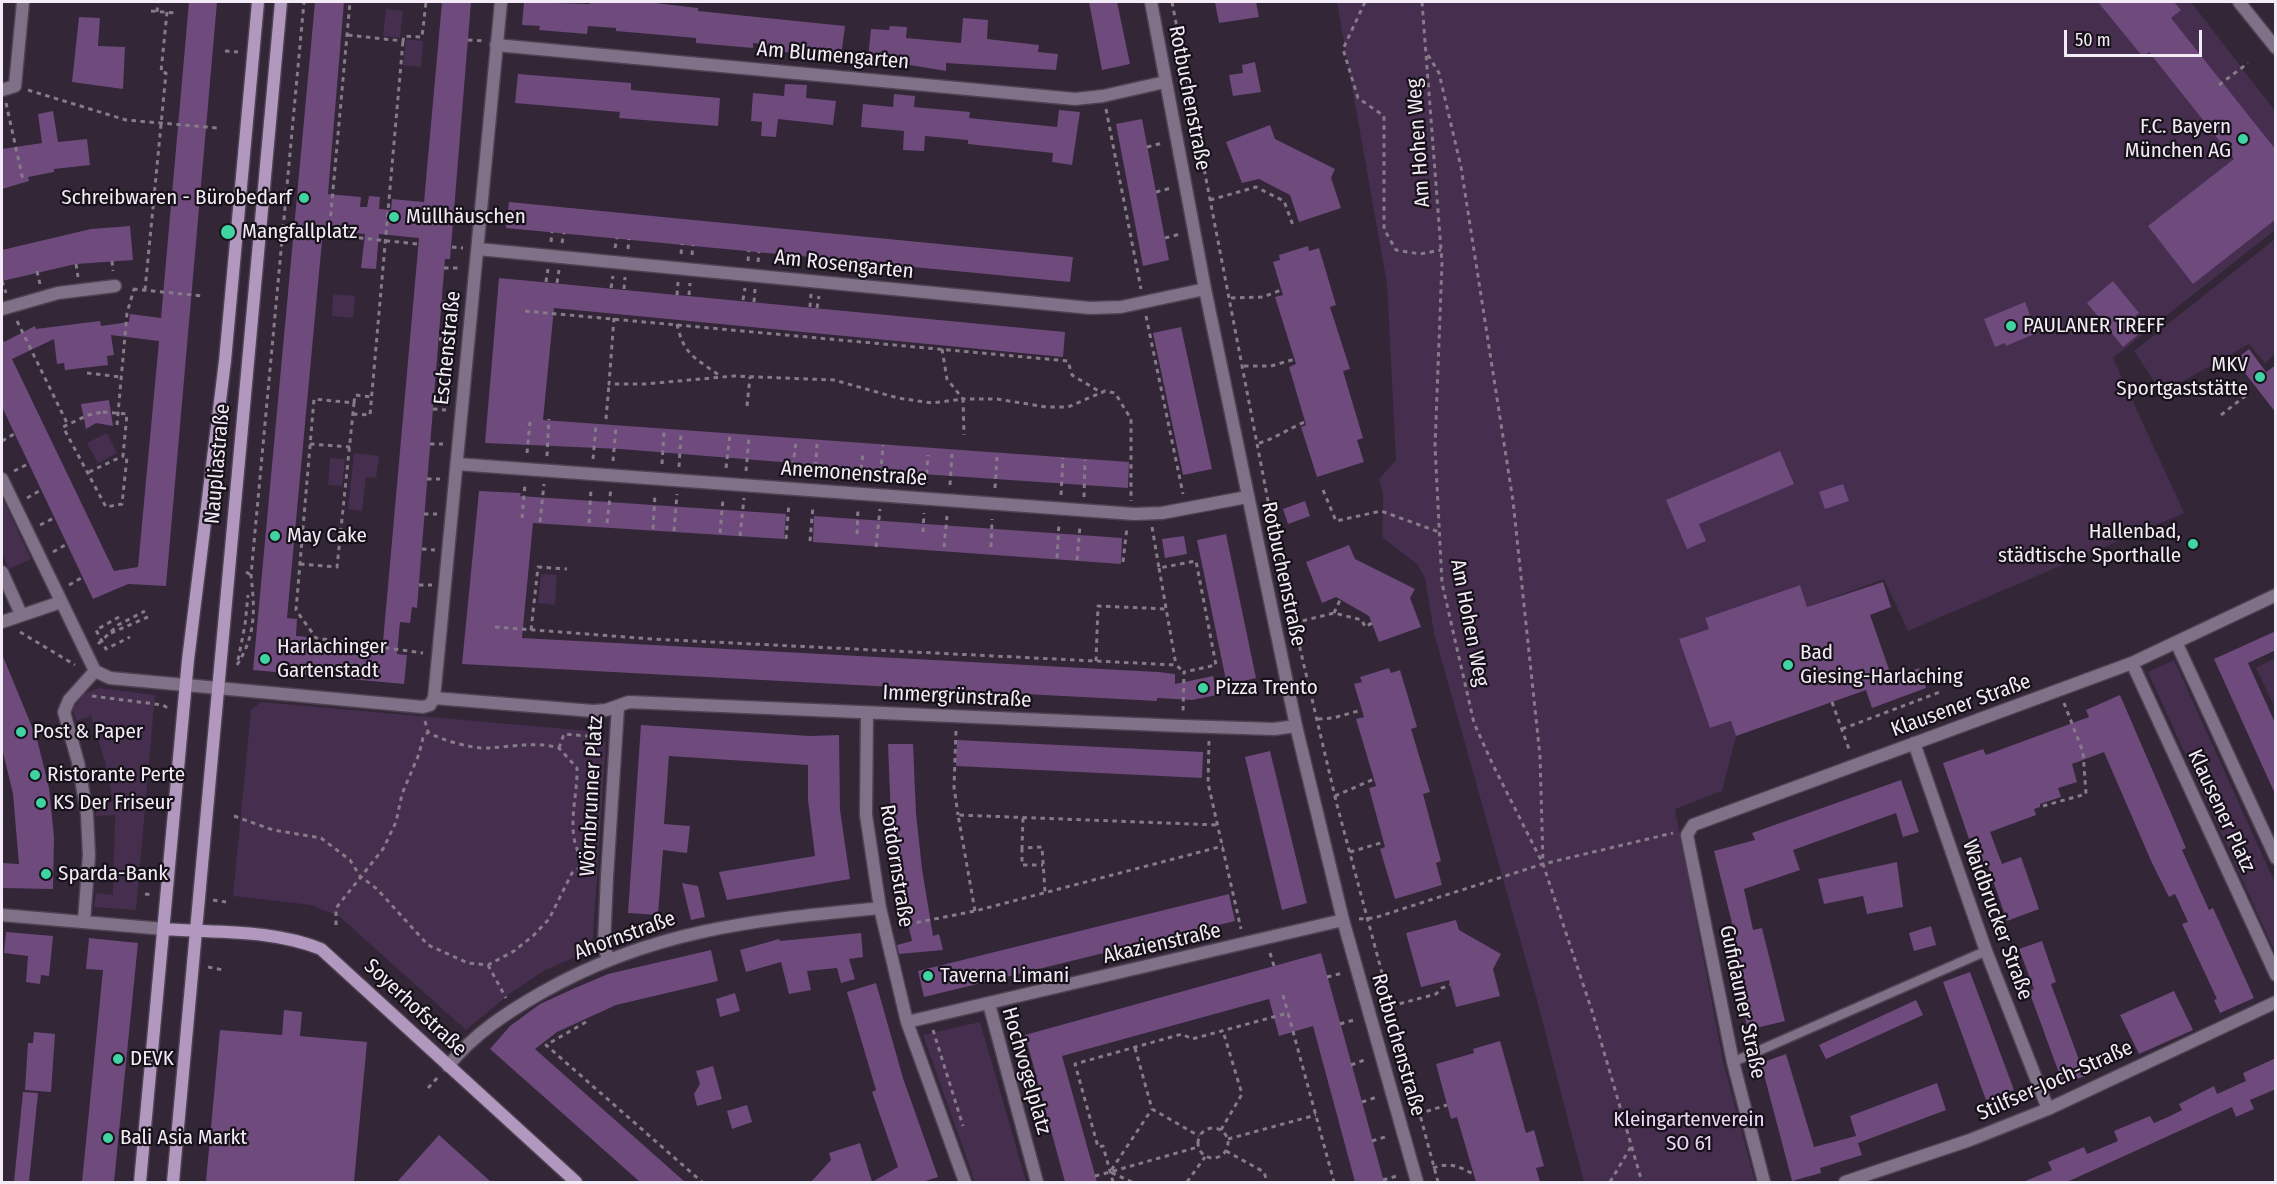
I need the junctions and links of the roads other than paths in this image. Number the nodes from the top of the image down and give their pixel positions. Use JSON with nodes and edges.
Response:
{"nodes":[{"id":1,"x":23,"y":2,"type":"edge"},
{"id":2,"x":258,"y":2,"type":"edge"},
{"id":3,"x":281,"y":2,"type":"edge"},
{"id":4,"x":501,"y":2,"type":"edge"},
{"id":5,"x":1151,"y":2,"type":"edge"},
{"id":6,"x":2239,"y":2,"type":"edge"},
{"id":7,"x":496,"y":45,"type":"junction"},
{"id":8,"x":2276,"y":48,"type":"edge"},
{"id":9,"x":1166,"y":82,"type":"junction"},
{"id":10,"x":7,"y":89,"type":"edge"},
{"id":11,"x":478,"y":249,"type":"junction"},
{"id":12,"x":115,"y":286,"type":"road end"},
{"id":13,"x":1205,"y":289,"type":"junction"},
{"id":14,"x":2,"y":309,"type":"edge"},
{"id":15,"x":457,"y":464,"type":"junction"},
{"id":16,"x":2,"y":479,"type":"edge"},
{"id":17,"x":1247,"y":497,"type":"junction"},
{"id":18,"x":2,"y":573,"type":"edge"},
{"id":19,"x":2276,"y":596,"type":"edge"},
{"id":20,"x":61,"y":602,"type":"junction"},
{"id":21,"x":11,"y":618,"type":"edge"},
{"id":22,"x":2176,"y":642,"type":"junction"},
{"id":23,"x":2132,"y":663,"type":"junction"},
{"id":24,"x":95,"y":670,"type":"junction"},
{"id":25,"x":186,"y":685,"type":"junction"},
{"id":26,"x":216,"y":688,"type":"junction"},
{"id":27,"x":434,"y":698,"type":"junction"},
{"id":28,"x":618,"y":707,"type":"junction"},
{"id":29,"x":867,"y":713,"type":"junction"},
{"id":30,"x":1296,"y":726,"type":"junction"},
{"id":31,"x":1914,"y":743,"type":"junction"},
{"id":32,"x":1688,"y":832,"type":"joint"},
{"id":33,"x":2276,"y":858,"type":"edge"},
{"id":34,"x":880,"y":908,"type":"junction"},
{"id":35,"x":2,"y":915,"type":"edge"},
{"id":36,"x":1343,"y":920,"type":"junction"},
{"id":37,"x":84,"y":921,"type":"junction"},
{"id":38,"x":164,"y":929,"type":"junction"},
{"id":39,"x":196,"y":931,"type":"junction"},
{"id":40,"x":1986,"y":951,"type":"junction"},
{"id":41,"x":608,"y":960,"type":"junction"},
{"id":42,"x":2276,"y":975,"type":"edge"},
{"id":43,"x":2276,"y":1002,"type":"edge"},
{"id":44,"x":989,"y":1004,"type":"junction"},
{"id":45,"x":907,"y":1023,"type":"junction"},
{"id":46,"x":1733,"y":1062,"type":"junction"},
{"id":47,"x":448,"y":1066,"type":"junction"},
{"id":48,"x":2048,"y":1108,"type":"junction"},
{"id":49,"x":140,"y":1182,"type":"edge"},
{"id":50,"x":173,"y":1182,"type":"edge"},
{"id":51,"x":576,"y":1182,"type":"edge"},
{"id":52,"x":965,"y":1182,"type":"edge"},
{"id":53,"x":1037,"y":1182,"type":"edge"},
{"id":54,"x":1417,"y":1182,"type":"edge"},
{"id":55,"x":1764,"y":1182,"type":"edge"},
{"id":56,"x":1845,"y":1182,"type":"edge"}],
"edges":[{"from":1,"to":10,"type":"street"},
{"from":2,"to":25,"type":"street","name":"Naupliastraße"},
{"from":3,"to":26,"type":"street","name":"Naupliastraße"},
{"from":4,"to":7,"type":"street","name":"Eschenstraße"},
{"from":5,"to":9,"type":"street","name":"Rotbuchenstraße"},
{"from":6,"to":8,"type":"street"},
{"from":7,"to":9,"type":"street","name":"Am Blumengarten"},
{"from":7,"to":11,"type":"street","name":"Eschenstraße"},
{"from":9,"to":13,"type":"street","name":"Rotbuchenstraße"},
{"from":11,"to":13,"type":"street","name":"Am Rosengarten"},
{"from":11,"to":15,"type":"street","name":"Eschenstraße"},
{"from":12,"to":14,"type":"street"},
{"from":13,"to":17,"type":"street","name":"Rotbuchenstraße"},
{"from":15,"to":17,"type":"street","name":"Anemonenstraße"},
{"from":15,"to":27,"type":"street","name":"Eschenstraße"},
{"from":16,"to":20,"type":"street"},
{"from":17,"to":30,"type":"street","name":"Rotbuchenstraße"},
{"from":18,"to":21,"type":"street"},
{"from":19,"to":22,"type":"street","name":"Klausener Straße"},
{"from":20,"to":21,"type":"street"},
{"from":20,"to":24,"type":"street"},
{"from":22,"to":23,"type":"street","name":"Klausener Straße"},
{"from":22,"to":33,"type":"street","name":"Klausener Platz"},
{"from":23,"to":31,"type":"street","name":"Klausener Straße"},
{"from":23,"to":42,"type":"street","name":"Klausener Platz"},
{"from":24,"to":25,"type":"street"},
{"from":24,"to":37,"type":"street"},
{"from":25,"to":26,"type":"street"},
{"from":25,"to":38,"type":"street","name":"Naupliastraße"},
{"from":26,"to":27,"type":"street"},
{"from":26,"to":39,"type":"street","name":"Naupliastraße"},
{"from":27,"to":28,"type":"street","name":"Wörnbrunner Platz"},
{"from":28,"to":29,"type":"street","name":"Immergrünstraße"},
{"from":28,"to":41,"type":"street","name":"Wörnbrunner Platz"},
{"from":29,"to":30,"type":"street","name":"Immergrünstraße"},
{"from":29,"to":34,"type":"street","name":"Rotdornstraße"},
{"from":30,"to":36,"type":"street","name":"Rotbuchenstraße"},
{"from":31,"to":32,"type":"street","name":"Klausener Straße"},
{"from":31,"to":40,"type":"street","name":"Waidbrucker Straße"},
{"from":32,"to":46,"type":"street","name":"Gufidauner Straße"},
{"from":34,"to":41,"type":"street","name":"Ahornstraße"},
{"from":34,"to":45,"type":"street","name":"Rotdornstraße"},
{"from":35,"to":37,"type":"street"},
{"from":36,"to":44,"type":"street","name":"Akazienstraße"},
{"from":36,"to":54,"type":"street","name":"Rotbuchenstraße"},
{"from":37,"to":38,"type":"street"},
{"from":38,"to":39,"type":"street"},
{"from":38,"to":49,"type":"street","name":"Naupliastraße"},
{"from":39,"to":47,"type":"street","name":"Soyerhofstraße"},
{"from":39,"to":50,"type":"street","name":"Naupliastraße"},
{"from":40,"to":46,"type":"lane"},
{"from":40,"to":48,"type":"street","name":"Waidbrucker Straße"},
{"from":41,"to":47,"type":"street","name":"Ahornstraße"},
{"from":43,"to":48,"type":"street","name":"Stilfser-Joch-Straße"},
{"from":44,"to":45,"type":"street","name":"Hochvogelplatz"},
{"from":44,"to":53,"type":"street","name":"Hochvogelplatz"},
{"from":45,"to":52,"type":"street"},
{"from":46,"to":55,"type":"street","name":"Gufidauner Straße"},
{"from":47,"to":51,"type":"street","name":"Soyerhofstraße"},
{"from":48,"to":56,"type":"street","name":"Stilfser-Joch-Straße"}]}
